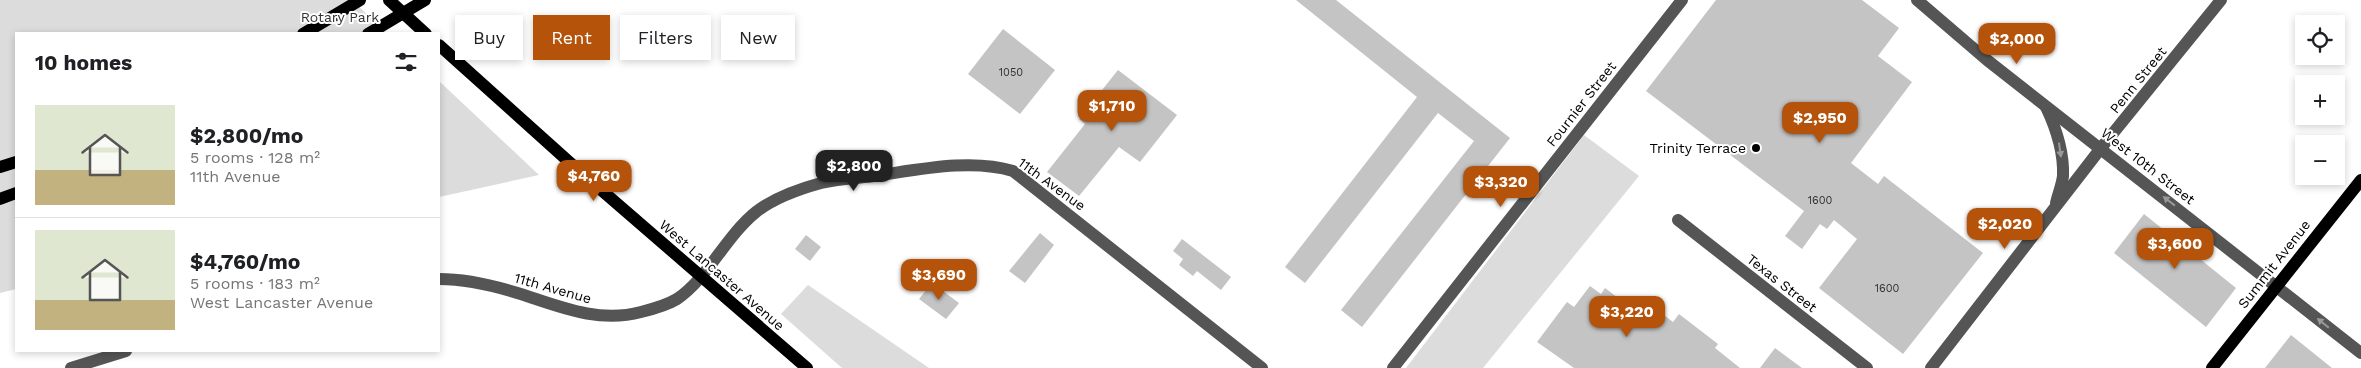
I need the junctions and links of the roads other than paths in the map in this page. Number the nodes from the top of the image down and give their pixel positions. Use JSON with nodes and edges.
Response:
{"nodes":[{"id":1,"x":360,"y":0,"type":"edge"},
{"id":2,"x":389,"y":0,"type":"edge"},
{"id":3,"x":425,"y":0,"type":"edge"},
{"id":4,"x":1682,"y":0,"type":"edge"},
{"id":5,"x":1918,"y":0,"type":"edge"},
{"id":6,"x":2221,"y":0,"type":"edge"},
{"id":7,"x":306,"y":32,"type":"edge"},
{"id":8,"x":371,"y":32,"type":"edge"},
{"id":9,"x":424,"y":32,"type":"edge"},
{"id":10,"x":440,"y":46,"type":"edge"},
{"id":11,"x":2046,"y":104,"type":"junction"},
{"id":12,"x":2101,"y":148,"type":"junction"},
{"id":13,"x":15,"y":162,"type":"edge"},
{"id":14,"x":0,"y":167,"type":"edge"},
{"id":15,"x":2361,"y":180,"type":"edge"},
{"id":16,"x":15,"y":194,"type":"edge"},
{"id":17,"x":0,"y":199,"type":"edge"},
{"id":18,"x":2054,"y":209,"type":"junction"},
{"id":19,"x":1678,"y":220,"type":"dead end"},
{"id":20,"x":440,"y":278,"type":"edge"},
{"id":21,"x":2276,"y":285,"type":"junction"},
{"id":22,"x":123,"y":352,"type":"edge"},
{"id":23,"x":2361,"y":353,"type":"edge"},
{"id":24,"x":70,"y":368,"type":"edge"},
{"id":25,"x":807,"y":368,"type":"edge"},
{"id":26,"x":1262,"y":368,"type":"edge"},
{"id":27,"x":1393,"y":368,"type":"edge"},
{"id":28,"x":1867,"y":368,"type":"edge"},
{"id":29,"x":1931,"y":368,"type":"edge"},
{"id":30,"x":2212,"y":368,"type":"edge"}],
"edges":[{"from":1,"to":7,"type":"main road"},
{"from":2,"to":9,"type":"main road"},
{"from":3,"to":8,"type":"main road"},
{"from":4,"to":27,"type":"street","name":"Fournier Street"},
{"from":5,"to":11,"type":"street","name":"West 10th Street"},
{"from":6,"to":12,"type":"street","name":"Penn Street"},
{"from":10,"to":25,"type":"main road","name":"West Lancaster Avenue"},
{"from":11,"to":12,"type":"street","name":"West 10th Street"},
{"from":11,"to":18,"type":"street","one_way":true},
{"from":12,"to":18,"type":"street","name":"Penn Street"},
{"from":21,"to":12,"type":"street","name":"West 10th Street","one_way":true},
{"from":13,"to":14,"type":"main road"},
{"from":15,"to":21,"type":"main road","name":"Summit Avenue"},
{"from":16,"to":17,"type":"main road"},
{"from":18,"to":29,"type":"street","name":"Penn Street"},
{"from":19,"to":28,"type":"street","name":"Texas Street"},
{"from":20,"to":26,"type":"street","name":"11th Avenue"},
{"from":23,"to":21,"type":"street","name":"West 10th Street","one_way":true},
{"from":21,"to":30,"type":"main road","name":"Summit Avenue"},
{"from":22,"to":24,"type":"street"}]}
